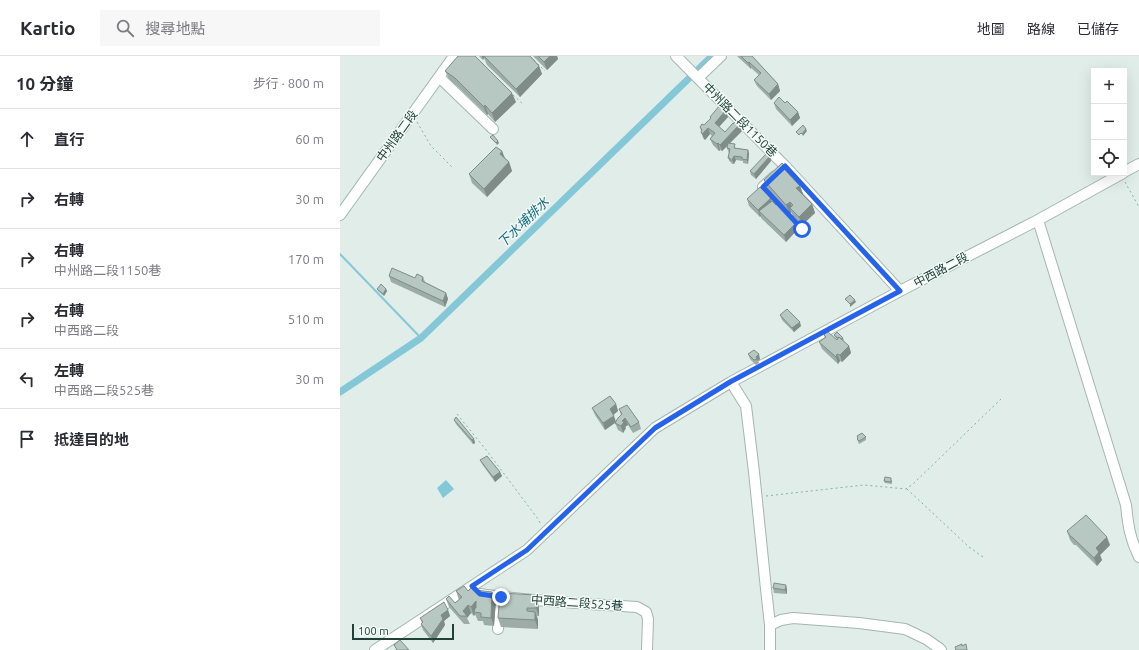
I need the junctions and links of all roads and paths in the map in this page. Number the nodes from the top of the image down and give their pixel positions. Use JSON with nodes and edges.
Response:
{"nodes":[{"id":1,"x":454,"y":56,"type":"edge"},
{"id":2,"x":676,"y":56,"type":"edge"},
{"id":3,"x":721,"y":56,"type":"edge"},
{"id":4,"x":534,"y":61,"type":"edge"},
{"id":5,"x":545,"y":71,"type":"dead end"},
{"id":6,"x":439,"y":77,"type":"junction"},
{"id":7,"x":698,"y":78,"type":"junction"},
{"id":8,"x":511,"y":93,"type":"edge"},
{"id":9,"x":523,"y":104,"type":"dead end"},
{"id":10,"x":413,"y":114,"type":"junction"},
{"id":11,"x":493,"y":129,"type":"dead end"},
{"id":12,"x":1139,"y":164,"type":"edge"},
{"id":13,"x":785,"y":166,"type":"junction"},
{"id":14,"x":453,"y":168,"type":"dead end"},
{"id":15,"x":1127,"y":171,"type":"edge"},
{"id":16,"x":1118,"y":176,"type":"edge"},
{"id":17,"x":1124,"y":176,"type":"edge"},
{"id":18,"x":1139,"y":207,"type":"edge"},
{"id":19,"x":340,"y":215,"type":"edge"},
{"id":20,"x":1038,"y":220,"type":"junction"},
{"id":21,"x":802,"y":229,"type":"dead end"},
{"id":22,"x":900,"y":291,"type":"junction"},
{"id":23,"x":730,"y":382,"type":"junction"},
{"id":24,"x":1001,"y":399,"type":"dead end"},
{"id":25,"x":457,"y":414,"type":"dead end"},
{"id":26,"x":906,"y":489,"type":"junction"},
{"id":27,"x":757,"y":497,"type":"junction"},
{"id":28,"x":544,"y":534,"type":"junction"},
{"id":29,"x":983,"y":557,"type":"dead end"},
{"id":30,"x":1139,"y":557,"type":"edge"},
{"id":31,"x":472,"y":586,"type":"junction"},
{"id":32,"x":501,"y":597,"type":"junction"},
{"id":33,"x":770,"y":625,"type":"junction"},
{"id":34,"x":498,"y":629,"type":"dead end"},
{"id":35,"x":375,"y":650,"type":"edge"},
{"id":36,"x":647,"y":650,"type":"edge"},
{"id":37,"x":770,"y":650,"type":"edge"},
{"id":38,"x":941,"y":650,"type":"edge"}],
"edges":[{"from":1,"to":6,"type":"street","name":"中州路二段"},
{"from":2,"to":7,"type":"street","name":"中州路二段1150巷"},
{"from":3,"to":7,"type":"street"},
{"from":4,"to":5,"type":"path"},
{"from":6,"to":10,"type":"street","name":"中州路二段"},
{"from":6,"to":11,"type":"street"},
{"from":7,"to":13,"type":"street","name":"中州路二段1150巷"},
{"from":8,"to":9,"type":"path"},
{"from":10,"to":14,"type":"path"},
{"from":10,"to":19,"type":"street","name":"中州路二段"},
{"from":12,"to":15,"type":"street","name":"中西路二段"},
{"from":13,"to":21,"type":"street"},
{"from":13,"to":22,"type":"street","name":"中州路二段1150巷"},
{"from":16,"to":20,"type":"street","name":"中西路二段"},
{"from":17,"to":18,"type":"path"},
{"from":20,"to":22,"type":"street","name":"中西路二段"},
{"from":20,"to":30,"type":"street"},
{"from":22,"to":23,"type":"street","name":"中西路二段"},
{"from":23,"to":27,"type":"street"},
{"from":23,"to":28,"type":"street","name":"中西路二段"},
{"from":24,"to":26,"type":"path"},
{"from":25,"to":28,"type":"path"},
{"from":26,"to":27,"type":"path"},
{"from":26,"to":29,"type":"path"},
{"from":27,"to":33,"type":"street"},
{"from":28,"to":31,"type":"street","name":"中西路二段"},
{"from":31,"to":32,"type":"street","name":"中西路二段525巷"},
{"from":31,"to":35,"type":"street","name":"中西路二段"},
{"from":32,"to":34,"type":"street"},
{"from":32,"to":36,"type":"street","name":"中西路二段525巷"},
{"from":33,"to":37,"type":"street"},
{"from":33,"to":38,"type":"street"}]}
